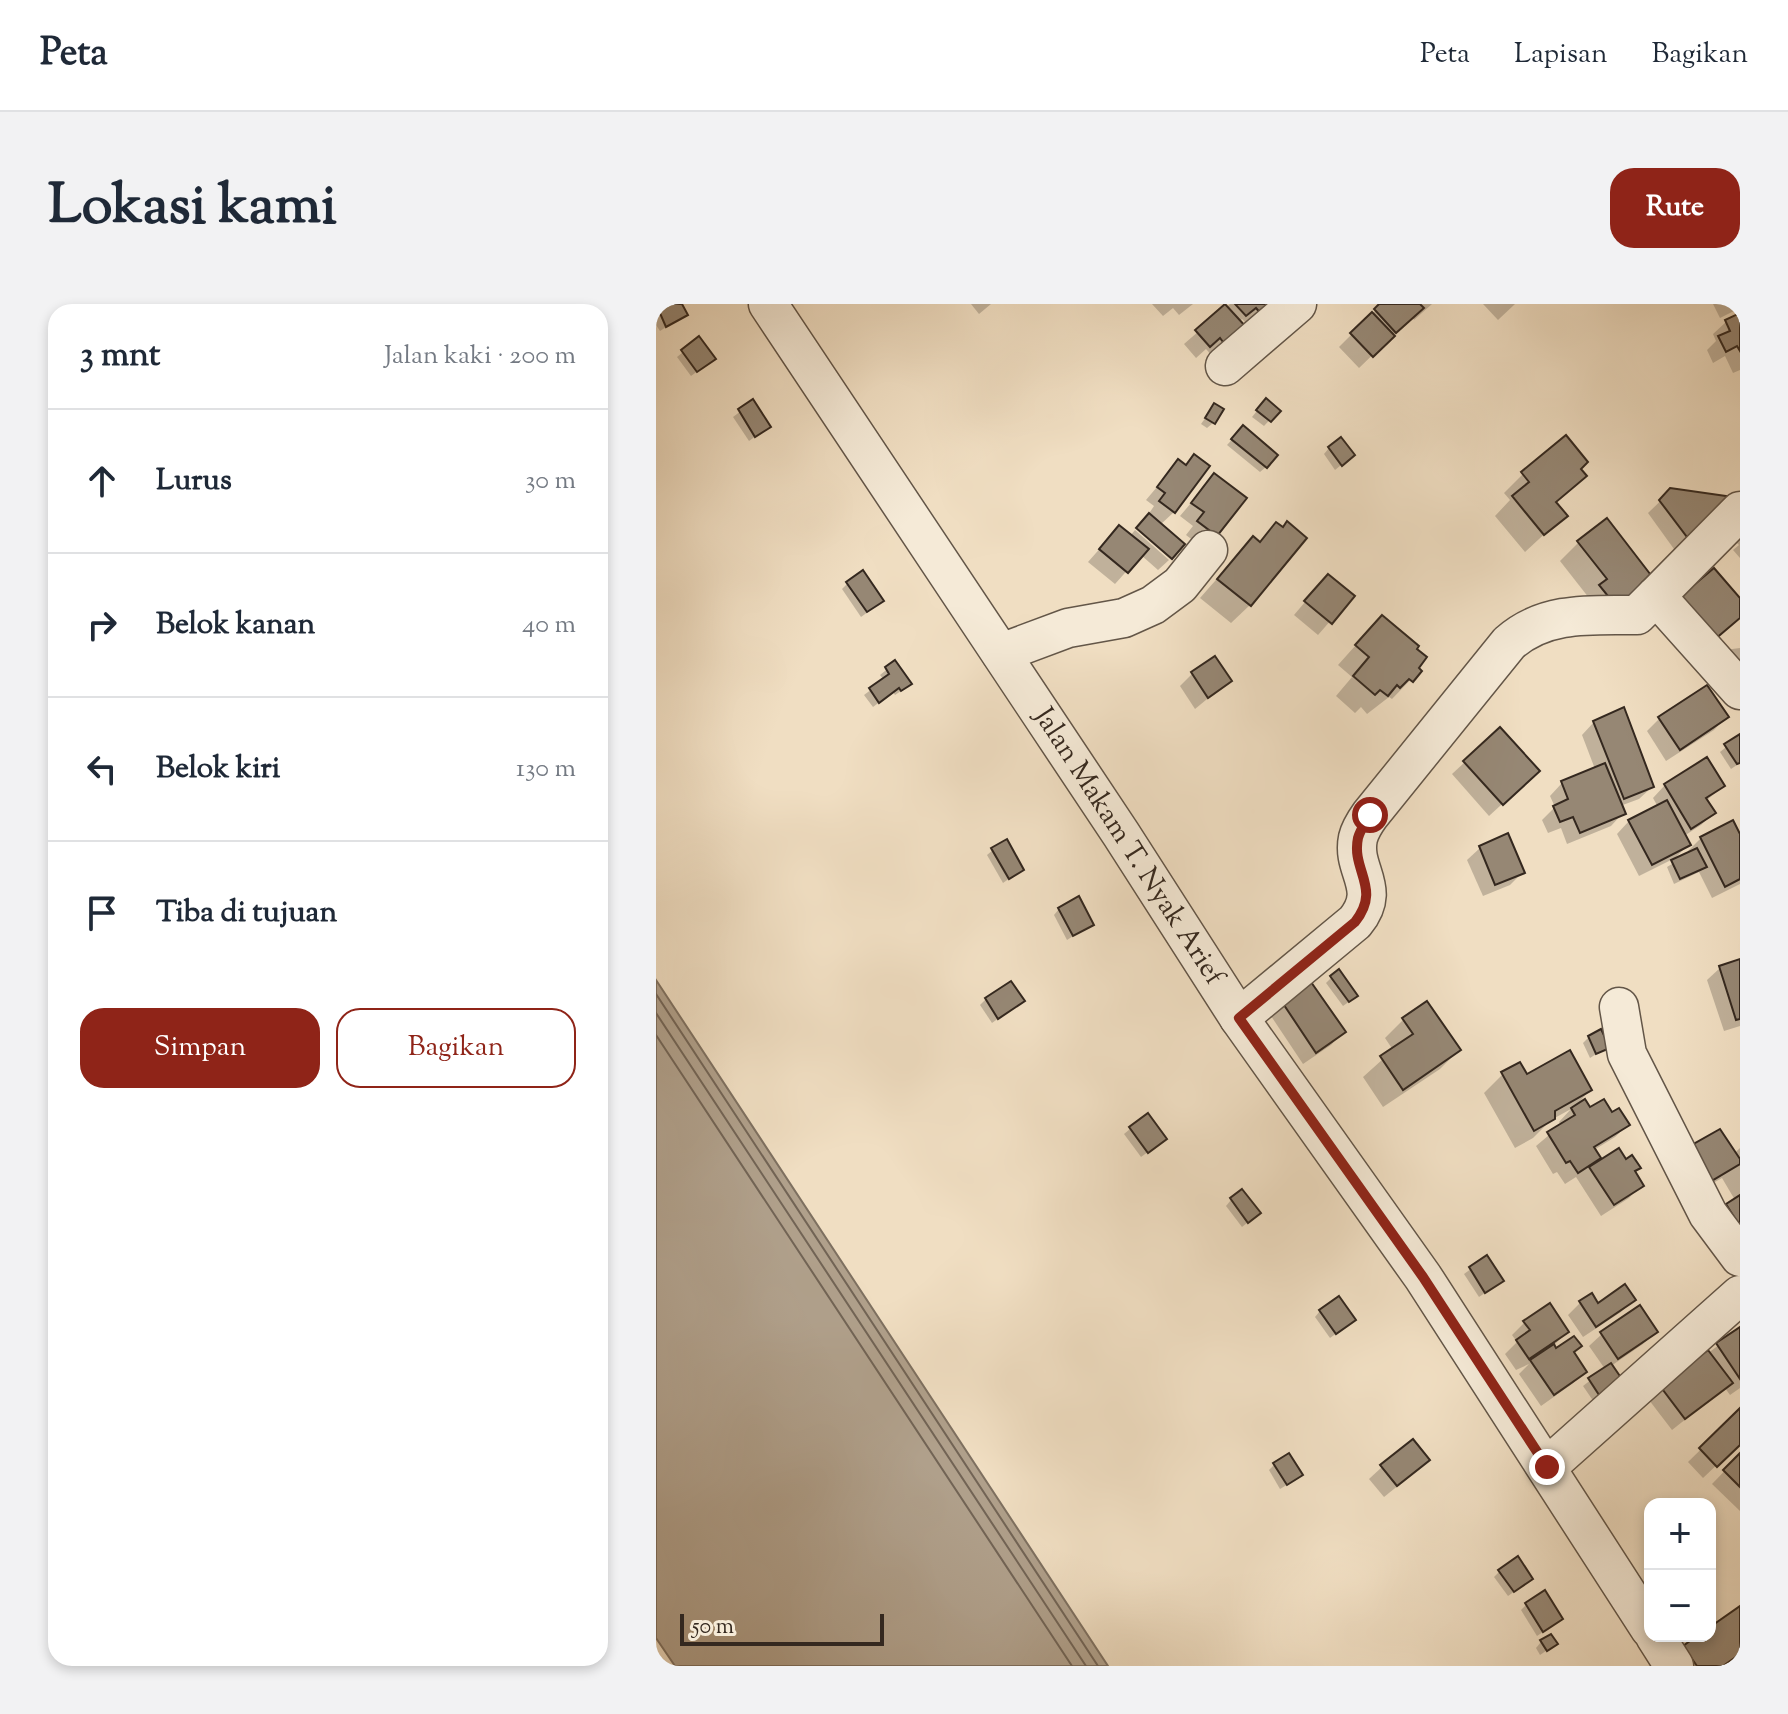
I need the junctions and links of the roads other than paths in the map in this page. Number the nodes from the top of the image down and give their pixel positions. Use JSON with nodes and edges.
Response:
{"nodes":[{"id":1,"x":768,"y":304,"type":"edge"},
{"id":2,"x":1297,"y":304,"type":"edge"},
{"id":3,"x":1225,"y":366,"type":"dead end"},
{"id":4,"x":1740,"y":511,"type":"edge"},
{"id":5,"x":1208,"y":550,"type":"dead end"},
{"id":6,"x":1656,"y":596,"type":"junction"},
{"id":7,"x":1001,"y":653,"type":"junction"},
{"id":8,"x":1740,"y":690,"type":"edge"},
{"id":9,"x":1619,"y":1007,"type":"dead end"},
{"id":10,"x":1239,"y":1018,"type":"junction"},
{"id":11,"x":1740,"y":1257,"type":"edge"},
{"id":12,"x":1740,"y":1295,"type":"edge"},
{"id":13,"x":1547,"y":1467,"type":"junction"},
{"id":14,"x":1644,"y":1620,"type":"edge"},
{"id":15,"x":1659,"y":1642,"type":"edge"},
{"id":16,"x":1674,"y":1666,"type":"edge"}],
"edges":[{"from":1,"to":7,"type":"street","name":"Jalan Makam T. Nyak Arief"},
{"from":2,"to":3,"type":"street"},
{"from":4,"to":6,"type":"street"},
{"from":5,"to":7,"type":"street"},
{"from":6,"to":8,"type":"street"},
{"from":6,"to":10,"type":"street"},
{"from":7,"to":10,"type":"street","name":"Jalan Makam T. Nyak Arief"},
{"from":9,"to":11,"type":"street"},
{"from":10,"to":13,"type":"street","name":"Jalan Makam T. Nyak Arief"},
{"from":12,"to":13,"type":"street"},
{"from":13,"to":14,"type":"street","name":"Jalan Makam T. Nyak Arief"},
{"from":15,"to":16,"type":"street"}]}
